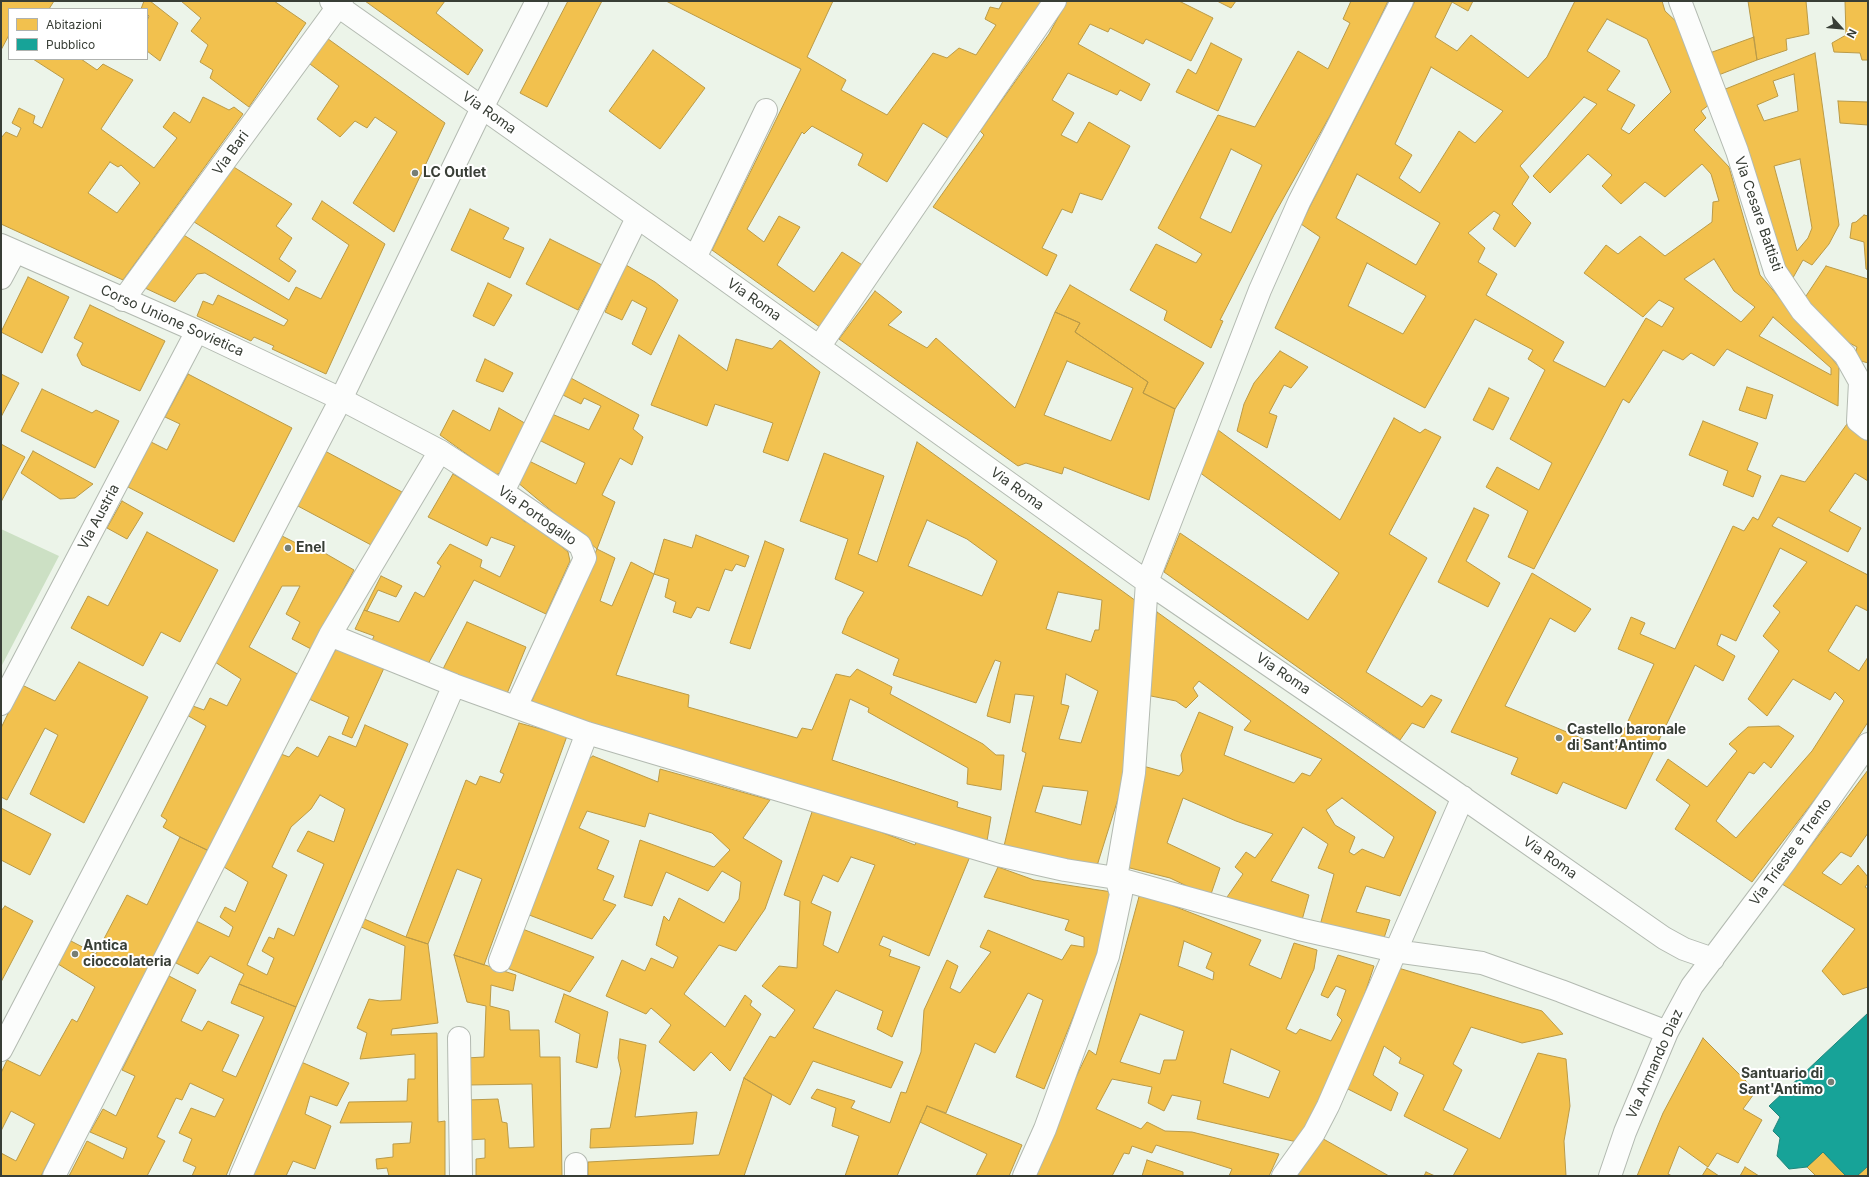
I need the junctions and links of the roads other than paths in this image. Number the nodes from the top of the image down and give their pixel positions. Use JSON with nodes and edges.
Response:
{"nodes":[{"id":1,"x":537,"y":1,"type":"edge"},
{"id":2,"x":1055,"y":1,"type":"edge"},
{"id":3,"x":1402,"y":1,"type":"edge"},
{"id":4,"x":1680,"y":1,"type":"edge"},
{"id":5,"x":338,"y":3,"type":"edge"},
{"id":6,"x":482,"y":108,"type":"junction"},
{"id":7,"x":766,"y":110,"type":"dead end"},
{"id":8,"x":637,"y":218,"type":"junction"},
{"id":9,"x":8,"y":249,"type":"edge"},
{"id":10,"x":695,"y":258,"type":"junction"},
{"id":11,"x":1,"y":278,"type":"edge"},
{"id":12,"x":124,"y":300,"type":"junction"},
{"id":13,"x":197,"y":331,"type":"junction"},
{"id":14,"x":819,"y":347,"type":"junction"},
{"id":15,"x":341,"y":399,"type":"junction"},
{"id":16,"x":1868,"y":429,"type":"edge"},
{"id":17,"x":440,"y":451,"type":"junction"},
{"id":18,"x":503,"y":492,"type":"junction"},
{"id":19,"x":1147,"y":582,"type":"junction"},
{"id":20,"x":330,"y":635,"type":"junction"},
{"id":21,"x":454,"y":685,"type":"junction"},
{"id":22,"x":1,"y":704,"type":"edge"},
{"id":23,"x":516,"y":707,"type":"junction"},
{"id":24,"x":587,"y":733,"type":"junction"},
{"id":25,"x":1868,"y":744,"type":"edge"},
{"id":26,"x":1463,"y":797,"type":"junction"},
{"id":27,"x":1116,"y":878,"type":"junction"},
{"id":28,"x":1395,"y":952,"type":"junction"},
{"id":29,"x":1714,"y":959,"type":"junction"},
{"id":30,"x":500,"y":961,"type":"dead end"},
{"id":31,"x":1667,"y":1032,"type":"junction"},
{"id":32,"x":459,"y":1038,"type":"dead end"},
{"id":33,"x":1,"y":1050,"type":"edge"},
{"id":34,"x":54,"y":1176,"type":"edge"},
{"id":35,"x":241,"y":1176,"type":"edge"},
{"id":36,"x":461,"y":1176,"type":"edge"},
{"id":37,"x":1024,"y":1176,"type":"edge"},
{"id":38,"x":1283,"y":1176,"type":"edge"},
{"id":39,"x":1610,"y":1176,"type":"edge"}],
"edges":[{"from":1,"to":6,"type":"street"},
{"from":2,"to":14,"type":"street"},
{"from":3,"to":19,"type":"street"},
{"from":4,"to":16,"type":"street","name":"Via Cesare Battisti"},
{"from":5,"to":6,"type":"street","name":"Via Roma"},
{"from":5,"to":12,"type":"street","name":"Via Bari"},
{"from":6,"to":8,"type":"street","name":"Via Roma"},
{"from":6,"to":15,"type":"street"},
{"from":7,"to":10,"type":"street"},
{"from":8,"to":10,"type":"street","name":"Via Roma"},
{"from":8,"to":18,"type":"street"},
{"from":9,"to":11,"type":"street"},
{"from":9,"to":12,"type":"street","name":"Corso Unione Sovietica"},
{"from":10,"to":14,"type":"street","name":"Via Roma"},
{"from":12,"to":13,"type":"street","name":"Corso Unione Sovietica"},
{"from":13,"to":15,"type":"street","name":"Corso Unione Sovietica"},
{"from":13,"to":22,"type":"street","name":"Via Austria"},
{"from":14,"to":19,"type":"street","name":"Via Roma"},
{"from":15,"to":17,"type":"street","name":"Via Portogallo"},
{"from":15,"to":33,"type":"street"},
{"from":17,"to":18,"type":"street","name":"Via Portogallo"},
{"from":17,"to":20,"type":"street"},
{"from":18,"to":23,"type":"street","name":"Via Portogallo"},
{"from":19,"to":26,"type":"street","name":"Via Roma"},
{"from":19,"to":27,"type":"street"},
{"from":20,"to":21,"type":"street"},
{"from":20,"to":34,"type":"street"},
{"from":21,"to":23,"type":"street"},
{"from":21,"to":35,"type":"street"},
{"from":23,"to":24,"type":"street"},
{"from":24,"to":27,"type":"street"},
{"from":24,"to":30,"type":"street"},
{"from":25,"to":29,"type":"street","name":"Via Trieste e Trento"},
{"from":26,"to":28,"type":"street"},
{"from":26,"to":29,"type":"street","name":"Via Roma"},
{"from":27,"to":28,"type":"street"},
{"from":27,"to":37,"type":"street"},
{"from":28,"to":31,"type":"street"},
{"from":28,"to":38,"type":"street"},
{"from":29,"to":31,"type":"street","name":"Via Armando Diaz"},
{"from":31,"to":39,"type":"street","name":"Via Armando Diaz"},
{"from":32,"to":36,"type":"street"}]}
